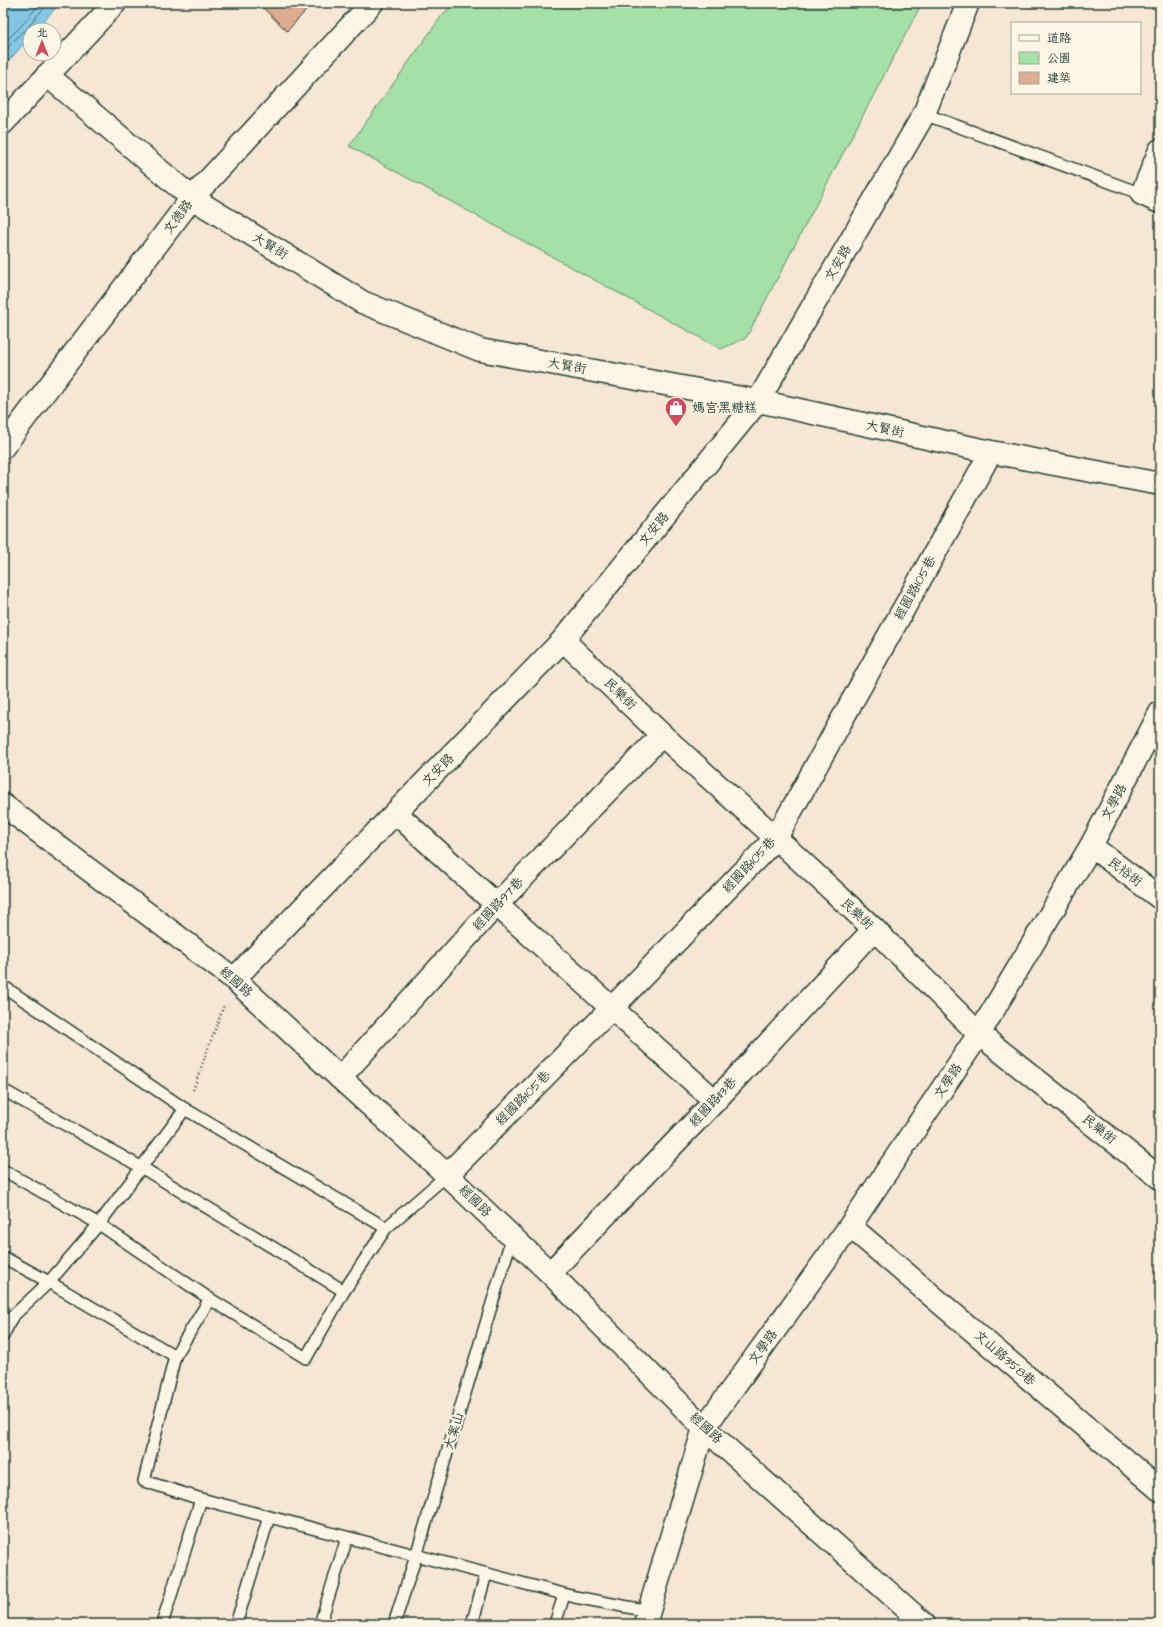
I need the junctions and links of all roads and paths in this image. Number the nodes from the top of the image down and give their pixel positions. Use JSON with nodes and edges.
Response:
{"nodes":[{"id":1,"x":115,"y":3,"type":"edge"},
{"id":2,"x":372,"y":3,"type":"edge"},
{"id":3,"x":968,"y":3,"type":"edge"},
{"id":4,"x":47,"y":75,"type":"junction"},
{"id":5,"x":924,"y":114,"type":"junction"},
{"id":6,"x":3,"y":123,"type":"edge"},
{"id":7,"x":1160,"y":150,"type":"edge"},
{"id":8,"x":192,"y":198,"type":"junction"},
{"id":9,"x":1151,"y":198,"type":"edge"},
{"id":10,"x":758,"y":401,"type":"junction"},
{"id":11,"x":3,"y":447,"type":"edge"},
{"id":12,"x":991,"y":452,"type":"junction"},
{"id":13,"x":1160,"y":484,"type":"edge"},
{"id":14,"x":563,"y":640,"type":"junction"},
{"id":15,"x":1160,"y":713,"type":"edge"},
{"id":16,"x":662,"y":735,"type":"junction"},
{"id":17,"x":3,"y":805,"type":"edge"},
{"id":18,"x":396,"y":813,"type":"junction"},
{"id":19,"x":776,"y":838,"type":"junction"},
{"id":20,"x":1091,"y":846,"type":"junction"},
{"id":21,"x":1160,"y":898,"type":"edge"},
{"id":22,"x":496,"y":905,"type":"junction"},
{"id":23,"x":874,"y":929,"type":"junction"},
{"id":24,"x":234,"y":979,"type":"junction"},
{"id":25,"x":3,"y":986,"type":"edge"},
{"id":26,"x":612,"y":1008,"type":"junction"},
{"id":27,"x":979,"y":1034,"type":"junction"},
{"id":28,"x":340,"y":1078,"type":"junction"},
{"id":29,"x":3,"y":1090,"type":"edge"},
{"id":30,"x":715,"y":1101,"type":"junction"},
{"id":31,"x":185,"y":1109,"type":"junction"},
{"id":32,"x":141,"y":1167,"type":"junction"},
{"id":33,"x":3,"y":1170,"type":"edge"},
{"id":34,"x":447,"y":1175,"type":"junction"},
{"id":35,"x":1160,"y":1178,"type":"edge"},
{"id":36,"x":100,"y":1224,"type":"junction"},
{"id":37,"x":850,"y":1226,"type":"junction"},
{"id":38,"x":386,"y":1228,"type":"junction"},
{"id":39,"x":512,"y":1237,"type":"junction"},
{"id":40,"x":3,"y":1257,"type":"edge"},
{"id":41,"x":550,"y":1273,"type":"junction"},
{"id":42,"x":49,"y":1282,"type":"junction"},
{"id":43,"x":344,"y":1290,"type":"junction"},
{"id":44,"x":210,"y":1299,"type":"junction"},
{"id":45,"x":3,"y":1336,"type":"edge"},
{"id":46,"x":175,"y":1356,"type":"junction"},
{"id":47,"x":704,"y":1428,"type":"junction"},
{"id":48,"x":1160,"y":1490,"type":"edge"},
{"id":49,"x":201,"y":1499,"type":"junction"},
{"id":50,"x":269,"y":1518,"type":"junction"},
{"id":51,"x":347,"y":1538,"type":"junction"},
{"id":52,"x":416,"y":1556,"type":"junction"},
{"id":53,"x":486,"y":1574,"type":"junction"},
{"id":54,"x":564,"y":1595,"type":"junction"},
{"id":55,"x":647,"y":1618,"type":"edge"},
{"id":56,"x":162,"y":1624,"type":"edge"},
{"id":57,"x":236,"y":1624,"type":"edge"},
{"id":58,"x":320,"y":1624,"type":"edge"},
{"id":59,"x":394,"y":1624,"type":"edge"},
{"id":60,"x":472,"y":1624,"type":"edge"},
{"id":61,"x":555,"y":1624,"type":"edge"},
{"id":62,"x":924,"y":1624,"type":"edge"}],
"edges":[{"from":1,"to":4,"type":"street"},
{"from":2,"to":8,"type":"street","name":"文德路"},
{"from":3,"to":5,"type":"street","name":"文安路"},
{"from":4,"to":6,"type":"street"},
{"from":4,"to":8,"type":"street","name":"大賢街"},
{"from":5,"to":9,"type":"lane"},
{"from":5,"to":10,"type":"street","name":"文安路"},
{"from":7,"to":9,"type":"street"},
{"from":8,"to":10,"type":"street","name":"大賢街"},
{"from":8,"to":11,"type":"street","name":"文德路"},
{"from":10,"to":12,"type":"street","name":"大賢街"},
{"from":10,"to":14,"type":"street","name":"文安路"},
{"from":12,"to":13,"type":"street","name":"大賢街"},
{"from":12,"to":19,"type":"street","name":"經國路105巷"},
{"from":14,"to":16,"type":"street","name":"民樂街"},
{"from":14,"to":18,"type":"street","name":"文安路"},
{"from":15,"to":20,"type":"street","name":"文學路"},
{"from":16,"to":19,"type":"street","name":"民樂街"},
{"from":16,"to":22,"type":"street","name":"經國路97巷"},
{"from":17,"to":24,"type":"street","name":"經國路"},
{"from":18,"to":22,"type":"street"},
{"from":18,"to":24,"type":"street","name":"文安路"},
{"from":19,"to":23,"type":"street","name":"民樂街"},
{"from":19,"to":26,"type":"street","name":"經國路105巷"},
{"from":20,"to":21,"type":"street","name":"民裕街"},
{"from":20,"to":27,"type":"street","name":"文學路"},
{"from":22,"to":26,"type":"street"},
{"from":22,"to":28,"type":"street","name":"經國路97巷"},
{"from":23,"to":27,"type":"street","name":"民樂街"},
{"from":23,"to":30,"type":"street","name":"經國路113巷"},
{"from":24,"to":28,"type":"street","name":"經國路"},
{"from":24,"to":31,"type":"path"},
{"from":25,"to":31,"type":"lane"},
{"from":26,"to":30,"type":"street"},
{"from":26,"to":34,"type":"street","name":"經國路105巷"},
{"from":27,"to":35,"type":"street","name":"民樂街"},
{"from":27,"to":37,"type":"street","name":"文學路"},
{"from":28,"to":34,"type":"street","name":"經國路"},
{"from":29,"to":32,"type":"lane"},
{"from":30,"to":41,"type":"street","name":"經國路113巷"},
{"from":31,"to":32,"type":"lane"},
{"from":31,"to":38,"type":"lane"},
{"from":32,"to":36,"type":"lane"},
{"from":32,"to":43,"type":"lane"},
{"from":33,"to":36,"type":"lane"},
{"from":34,"to":38,"type":"lane"},
{"from":34,"to":39,"type":"street","name":"經國路"},
{"from":36,"to":42,"type":"lane"},
{"from":36,"to":44,"type":"lane"},
{"from":37,"to":47,"type":"street","name":"文學路"},
{"from":37,"to":48,"type":"street","name":"文山路358巷"},
{"from":38,"to":43,"type":"lane"},
{"from":39,"to":41,"type":"street","name":"經國路"},
{"from":39,"to":52,"type":"lane","name":"大案山"},
{"from":40,"to":42,"type":"lane"},
{"from":41,"to":47,"type":"street","name":"經國路"},
{"from":42,"to":45,"type":"lane"},
{"from":42,"to":46,"type":"lane"},
{"from":43,"to":44,"type":"lane"},
{"from":44,"to":46,"type":"lane"},
{"from":46,"to":49,"type":"lane"},
{"from":47,"to":55,"type":"street"},
{"from":47,"to":62,"type":"street","name":"經國路"},
{"from":49,"to":50,"type":"lane"},
{"from":49,"to":56,"type":"lane"},
{"from":50,"to":51,"type":"lane"},
{"from":50,"to":57,"type":"lane"},
{"from":51,"to":52,"type":"lane"},
{"from":51,"to":58,"type":"lane"},
{"from":52,"to":53,"type":"lane"},
{"from":52,"to":59,"type":"lane","name":"大案山"},
{"from":53,"to":54,"type":"lane"},
{"from":53,"to":60,"type":"lane"},
{"from":54,"to":55,"type":"lane"},
{"from":54,"to":61,"type":"lane"}]}
